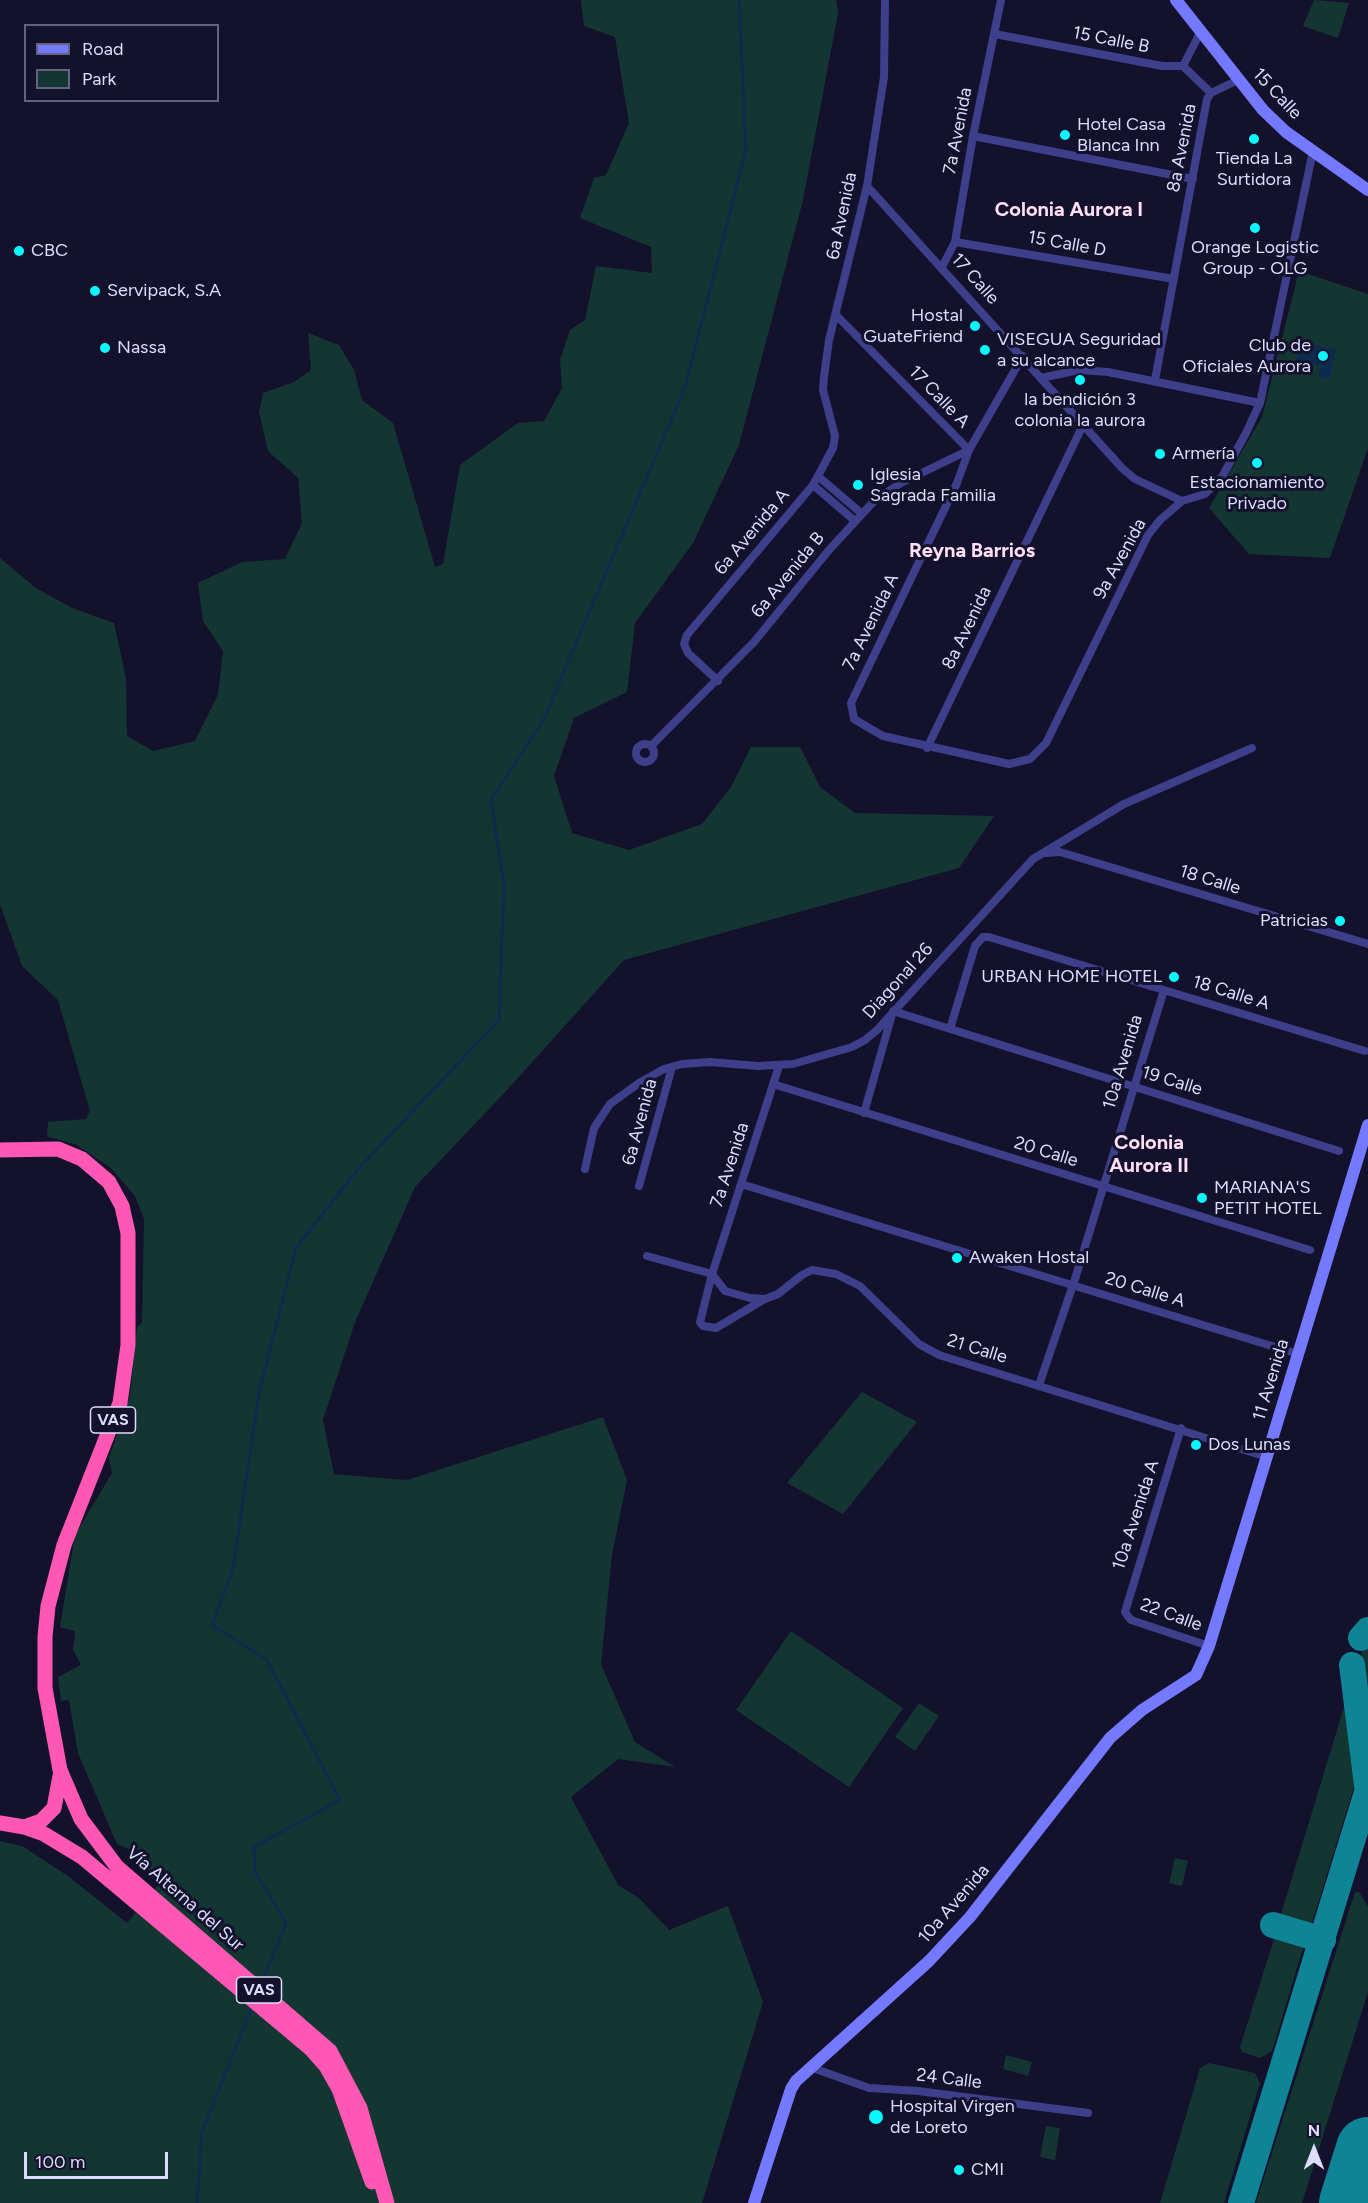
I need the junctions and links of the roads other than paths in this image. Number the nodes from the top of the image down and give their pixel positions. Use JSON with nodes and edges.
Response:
{"nodes":[{"id":1,"x":885,"y":0,"type":"edge"},
{"id":2,"x":1001,"y":0,"type":"edge"},
{"id":3,"x":1178,"y":1,"type":"edge"},
{"id":4,"x":1201,"y":31,"type":"junction"},
{"id":5,"x":995,"y":34,"type":"junction"},
{"id":6,"x":1183,"y":66,"type":"junction"},
{"id":7,"x":1238,"y":80,"type":"junction"},
{"id":8,"x":1211,"y":93,"type":"junction"},
{"id":9,"x":973,"y":136,"type":"junction"},
{"id":10,"x":1313,"y":151,"type":"junction"},
{"id":11,"x":1193,"y":179,"type":"junction"},
{"id":12,"x":867,"y":186,"type":"junction"},
{"id":13,"x":1368,"y":190,"type":"edge"},
{"id":14,"x":955,"y":242,"type":"junction"},
{"id":15,"x":942,"y":267,"type":"junction"},
{"id":16,"x":1174,"y":279,"type":"junction"},
{"id":17,"x":837,"y":316,"type":"junction"},
{"id":18,"x":1023,"y":356,"type":"junction"},
{"id":19,"x":1041,"y":378,"type":"junction"},
{"id":20,"x":1155,"y":380,"type":"junction"},
{"id":21,"x":1260,"y":403,"type":"junction"},
{"id":22,"x":1083,"y":425,"type":"junction"},
{"id":23,"x":835,"y":436,"type":"joint"},
{"id":24,"x":969,"y":450,"type":"junction"},
{"id":25,"x":819,"y":477,"type":"junction"},
{"id":26,"x":813,"y":485,"type":"junction"},
{"id":27,"x":1161,"y":493,"type":"junction"},
{"id":28,"x":842,"y":496,"type":"junction"},
{"id":29,"x":1182,"y":501,"type":"junction"},
{"id":30,"x":836,"y":504,"type":"junction"},
{"id":31,"x":1174,"y":508,"type":"junction"},
{"id":32,"x":861,"y":513,"type":"junction"},
{"id":33,"x":855,"y":521,"type":"junction"},
{"id":34,"x":718,"y":681,"type":"junction"},
{"id":35,"x":651,"y":746,"type":"dead end"},
{"id":36,"x":927,"y":747,"type":"junction"},
{"id":37,"x":1252,"y":747,"type":"dead end"},
{"id":38,"x":1042,"y":854,"type":"junction"},
{"id":39,"x":1368,"y":944,"type":"edge"},
{"id":40,"x":1164,"y":990,"type":"junction"},
{"id":41,"x":893,"y":1011,"type":"junction"},
{"id":42,"x":950,"y":1029,"type":"junction"},
{"id":43,"x":1365,"y":1052,"type":"dead end"},
{"id":44,"x":779,"y":1066,"type":"junction"},
{"id":45,"x":672,"y":1067,"type":"junction"},
{"id":46,"x":773,"y":1084,"type":"junction"},
{"id":47,"x":1134,"y":1086,"type":"junction"},
{"id":48,"x":864,"y":1113,"type":"junction"},
{"id":49,"x":1368,"y":1125,"type":"edge"},
{"id":50,"x":0,"y":1150,"type":"edge"},
{"id":51,"x":1339,"y":1151,"type":"dead end"},
{"id":52,"x":585,"y":1169,"type":"dead end"},
{"id":53,"x":741,"y":1184,"type":"junction"},
{"id":54,"x":639,"y":1186,"type":"dead end"},
{"id":55,"x":1104,"y":1186,"type":"junction"},
{"id":56,"x":1310,"y":1250,"type":"dead end"},
{"id":57,"x":647,"y":1256,"type":"dead end"},
{"id":58,"x":712,"y":1274,"type":"junction"},
{"id":59,"x":1073,"y":1285,"type":"junction"},
{"id":60,"x":765,"y":1299,"type":"junction"},
{"id":61,"x":1298,"y":1354,"type":"junction"},
{"id":62,"x":1039,"y":1385,"type":"junction"},
{"id":63,"x":1181,"y":1428,"type":"junction"},
{"id":64,"x":1267,"y":1457,"type":"junction"},
{"id":65,"x":1125,"y":1612,"type":"joint"},
{"id":66,"x":1209,"y":1646,"type":"junction"},
{"id":67,"x":60,"y":1770,"type":"junction"},
{"id":68,"x":0,"y":1823,"type":"edge"},
{"id":69,"x":24,"y":1827,"type":"junction"},
{"id":70,"x":135,"y":1893,"type":"junction"},
{"id":71,"x":810,"y":2067,"type":"junction"},
{"id":72,"x":1088,"y":2113,"type":"dead end"},
{"id":73,"x":378,"y":2203,"type":"edge"},
{"id":74,"x":387,"y":2203,"type":"edge"},
{"id":75,"x":754,"y":2203,"type":"edge"}],
"edges":[{"from":1,"to":12,"type":"street","name":"6a Avenida"},
{"from":2,"to":5,"type":"street","name":"7a Avenida"},
{"from":3,"to":4,"type":"main road","name":"15 Calle"},
{"from":4,"to":6,"type":"street"},
{"from":4,"to":7,"type":"main road","name":"15 Calle"},
{"from":5,"to":6,"type":"street","name":"15 Calle B"},
{"from":5,"to":9,"type":"street","name":"7a Avenida"},
{"from":6,"to":8,"type":"street"},
{"from":7,"to":8,"type":"street","name":"8a Avenida"},
{"from":7,"to":10,"type":"main road","name":"15 Calle"},
{"from":8,"to":11,"type":"street","name":"8a Avenida"},
{"from":9,"to":11,"type":"street"},
{"from":9,"to":14,"type":"street","name":"7a Avenida"},
{"from":10,"to":13,"type":"main road","name":"15 Calle"},
{"from":10,"to":21,"type":"street","name":"9a Avenida"},
{"from":11,"to":16,"type":"street","name":"8a Avenida"},
{"from":12,"to":15,"type":"street","name":"17 Calle"},
{"from":12,"to":17,"type":"street","name":"6a Avenida"},
{"from":14,"to":15,"type":"street","name":"7a Avenida"},
{"from":14,"to":16,"type":"street","name":"15 Calle D"},
{"from":15,"to":18,"type":"street","name":"17 Calle"},
{"from":16,"to":20,"type":"street","name":"8a Avenida"},
{"from":17,"to":23,"type":"street","name":"6a Avenida"},
{"from":17,"to":24,"type":"street","name":"17 Calle A"},
{"from":18,"to":19,"type":"street","name":"17 Calle"},
{"from":18,"to":24,"type":"street","name":"7a Avenida A"},
{"from":19,"to":20,"type":"street"},
{"from":19,"to":22,"type":"street","name":"17 Calle"},
{"from":20,"to":21,"type":"street"},
{"from":21,"to":29,"type":"street","name":"9a Avenida"},
{"from":22,"to":27,"type":"street","name":"17 Calle"},
{"from":22,"to":36,"type":"street","name":"8a Avenida"},
{"from":23,"to":25,"type":"street","name":"6a Avenida A"},
{"from":24,"to":32,"type":"street","name":"6a Avenida B"},
{"from":24,"to":36,"type":"street","name":"7a Avenida A"},
{"from":25,"to":26,"type":"street","name":"6a Avenida A"},
{"from":25,"to":28,"type":"street"},
{"from":26,"to":30,"type":"street"},
{"from":26,"to":34,"type":"street","name":"6a Avenida A"},
{"from":27,"to":29,"type":"street","name":"17 Calle"},
{"from":27,"to":31,"type":"street","name":"17 Calle"},
{"from":28,"to":30,"type":"street"},
{"from":28,"to":32,"type":"street"},
{"from":29,"to":31,"type":"street","name":"9a Avenida"},
{"from":30,"to":33,"type":"street"},
{"from":31,"to":36,"type":"street","name":"9a Avenida"},
{"from":32,"to":33,"type":"street","name":"6a Avenida B"},
{"from":33,"to":34,"type":"street","name":"6a Avenida B"},
{"from":34,"to":35,"type":"street","name":"6a Avenida B"},
{"from":37,"to":38,"type":"street","name":"Diagonal 26"},
{"from":38,"to":39,"type":"street","name":"18 Calle"},
{"from":38,"to":41,"type":"street","name":"Diagonal 26"},
{"from":40,"to":42,"type":"street","name":"18 Calle A"},
{"from":40,"to":43,"type":"street","name":"18 Calle A"},
{"from":40,"to":47,"type":"street","name":"10a Avenida"},
{"from":41,"to":42,"type":"street","name":"19 Calle"},
{"from":41,"to":44,"type":"street","name":"Diagonal 26"},
{"from":41,"to":48,"type":"street"},
{"from":42,"to":47,"type":"street","name":"19 Calle"},
{"from":44,"to":45,"type":"street","name":"Diagonal 26"},
{"from":44,"to":46,"type":"street","name":"7a Avenida"},
{"from":45,"to":52,"type":"street","name":"Diagonal 26"},
{"from":45,"to":54,"type":"street","name":"6a Avenida"},
{"from":46,"to":48,"type":"street","name":"20 Calle"},
{"from":46,"to":53,"type":"street","name":"7a Avenida"},
{"from":47,"to":51,"type":"street","name":"19 Calle"},
{"from":47,"to":55,"type":"street","name":"10a Avenida"},
{"from":48,"to":55,"type":"street","name":"20 Calle"},
{"from":49,"to":61,"type":"main road","name":"11 Avenida"},
{"from":50,"to":67,"type":"highway","name":"Vía Alterna del Sur","number":"VAS"},
{"from":53,"to":58,"type":"street","name":"7a Avenida"},
{"from":53,"to":59,"type":"street","name":"20 Calle A"},
{"from":55,"to":56,"type":"street","name":"20 Calle"},
{"from":55,"to":59,"type":"street","name":"10a Avenida"},
{"from":57,"to":58,"type":"street"},
{"from":58,"to":60,"type":"street"},
{"from":58,"to":60,"type":"street","name":"7a Avenida"},
{"from":59,"to":61,"type":"street","name":"20 Calle A"},
{"from":59,"to":62,"type":"street","name":"10a Avenida"},
{"from":60,"to":62,"type":"street","name":"21 Calle"},
{"from":61,"to":64,"type":"main road","name":"11 Avenida"},
{"from":62,"to":63,"type":"street","name":"21 Calle"},
{"from":63,"to":64,"type":"street","name":"21 Calle"},
{"from":63,"to":65,"type":"street","name":"10a Avenida A"},
{"from":64,"to":66,"type":"main road","name":"11 Avenida"},
{"from":65,"to":66,"type":"street","name":"22 Calle"},
{"from":66,"to":71,"type":"main road","name":"10a Avenida"},
{"from":67,"to":69,"type":"highway"},
{"from":67,"to":70,"type":"highway","name":"Vía Alterna del Sur","number":"VAS"},
{"from":68,"to":69,"type":"highway","name":"Vía Alterna del Sur","number":"VAS"},
{"from":69,"to":70,"type":"highway","name":"Vía Alterna del Sur","number":"VAS"},
{"from":70,"to":73,"type":"highway","name":"Vía Alterna del Sur","number":"VAS"},
{"from":70,"to":74,"type":"highway","name":"Vía Alterna del Sur","number":"VAS"},
{"from":71,"to":72,"type":"street","name":"24 Calle"},
{"from":71,"to":75,"type":"main road","name":"10a Avenida"}]}
